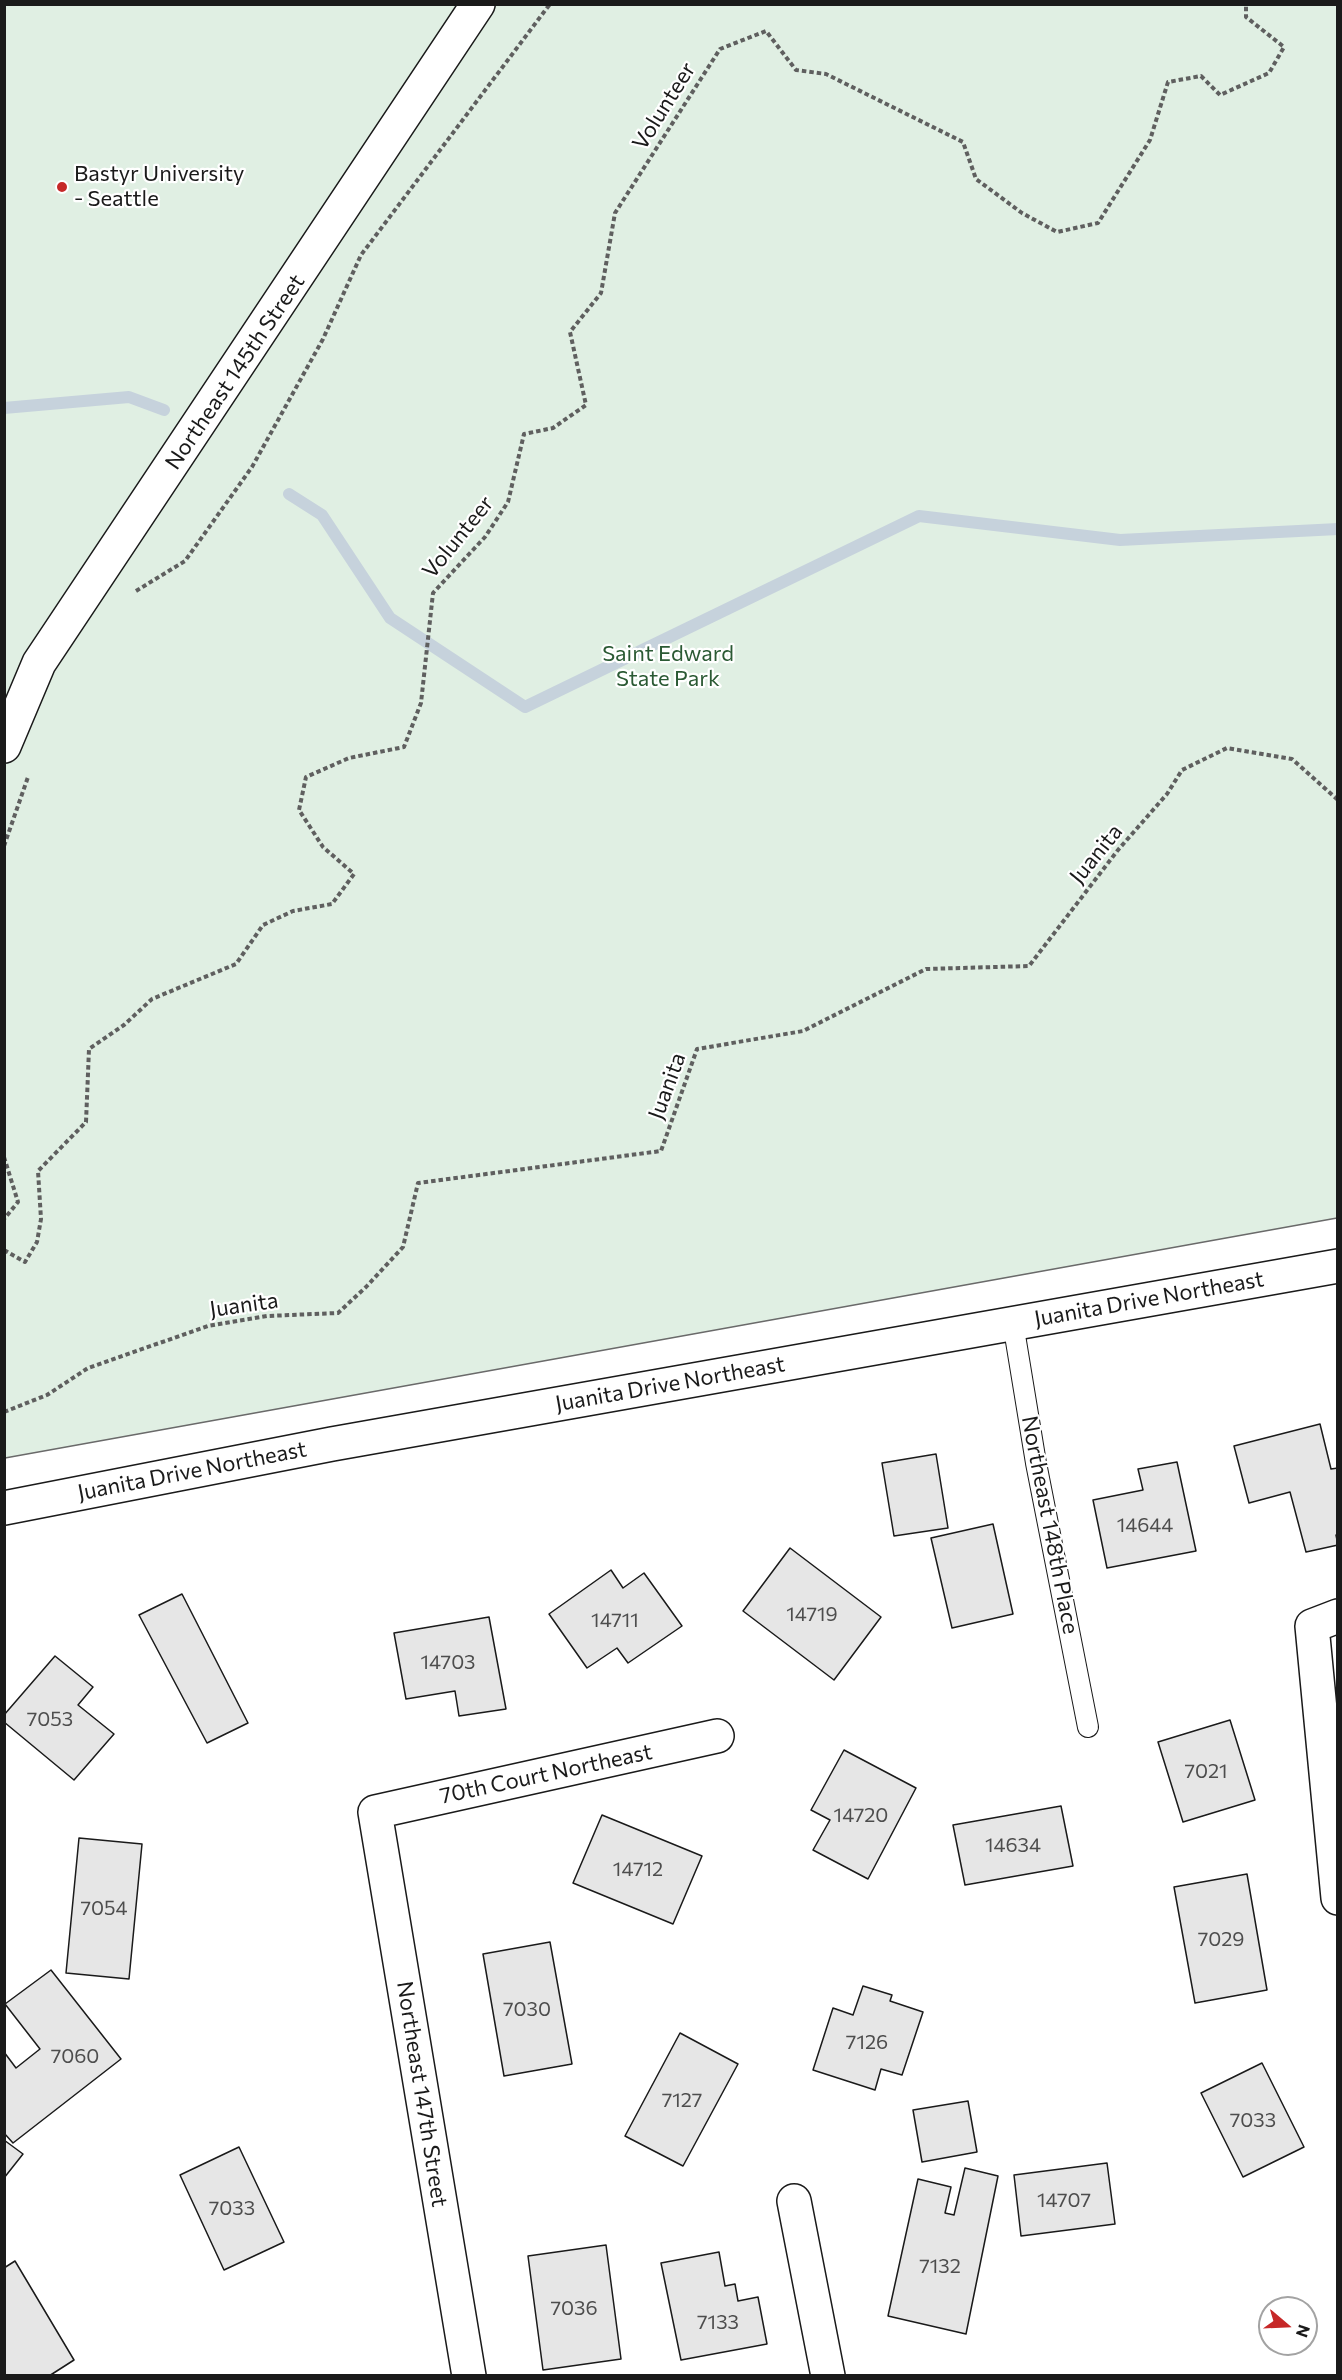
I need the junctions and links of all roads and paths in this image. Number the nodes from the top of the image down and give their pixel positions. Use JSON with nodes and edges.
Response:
{"nodes":[{"id":1,"x":478,"y":4,"type":"edge"},
{"id":2,"x":550,"y":4,"type":"edge"},
{"id":3,"x":1246,"y":4,"type":"edge"},
{"id":4,"x":130,"y":594,"type":"dead end"},
{"id":5,"x":4,"y":746,"type":"edge"},
{"id":6,"x":30,"y":769,"type":"dead end"},
{"id":7,"x":1338,"y":800,"type":"edge"},
{"id":8,"x":4,"y":846,"type":"edge"},
{"id":9,"x":4,"y":1157,"type":"edge"},
{"id":10,"x":4,"y":1219,"type":"edge"},
{"id":11,"x":4,"y":1250,"type":"edge"},
{"id":12,"x":1338,"y":1266,"type":"edge"},
{"id":13,"x":1013,"y":1323,"type":"junction"},
{"id":14,"x":4,"y":1412,"type":"edge"},
{"id":15,"x":4,"y":1508,"type":"edge"},
{"id":16,"x":1338,"y":1616,"type":"edge"},
{"id":17,"x":1088,"y":1727,"type":"dead end"},
{"id":18,"x":717,"y":1736,"type":"dead end"},
{"id":19,"x":375,"y":1812,"type":"joint"},
{"id":20,"x":1338,"y":1898,"type":"edge"},
{"id":21,"x":794,"y":2201,"type":"dead end"},
{"id":22,"x":469,"y":2376,"type":"edge"},
{"id":23,"x":828,"y":2376,"type":"edge"}],
"edges":[{"from":1,"to":5,"type":"street","name":"Northeast 145th Street"},
{"from":2,"to":4,"type":"path"},
{"from":3,"to":11,"type":"path","name":"Volunteer"},
{"from":6,"to":8,"type":"path"},
{"from":7,"to":14,"type":"path","name":"Juanita"},
{"from":9,"to":10,"type":"path"},
{"from":12,"to":13,"type":"street","name":"Juanita Drive Northeast"},
{"from":13,"to":15,"type":"street","name":"Juanita Drive Northeast"},
{"from":13,"to":17,"type":"lane","name":"Northeast 148th Place"},
{"from":16,"to":20,"type":"street"},
{"from":18,"to":19,"type":"street","name":"70th Court Northeast"},
{"from":19,"to":22,"type":"street","name":"Northeast 147th Street"},
{"from":21,"to":23,"type":"street"}]}
